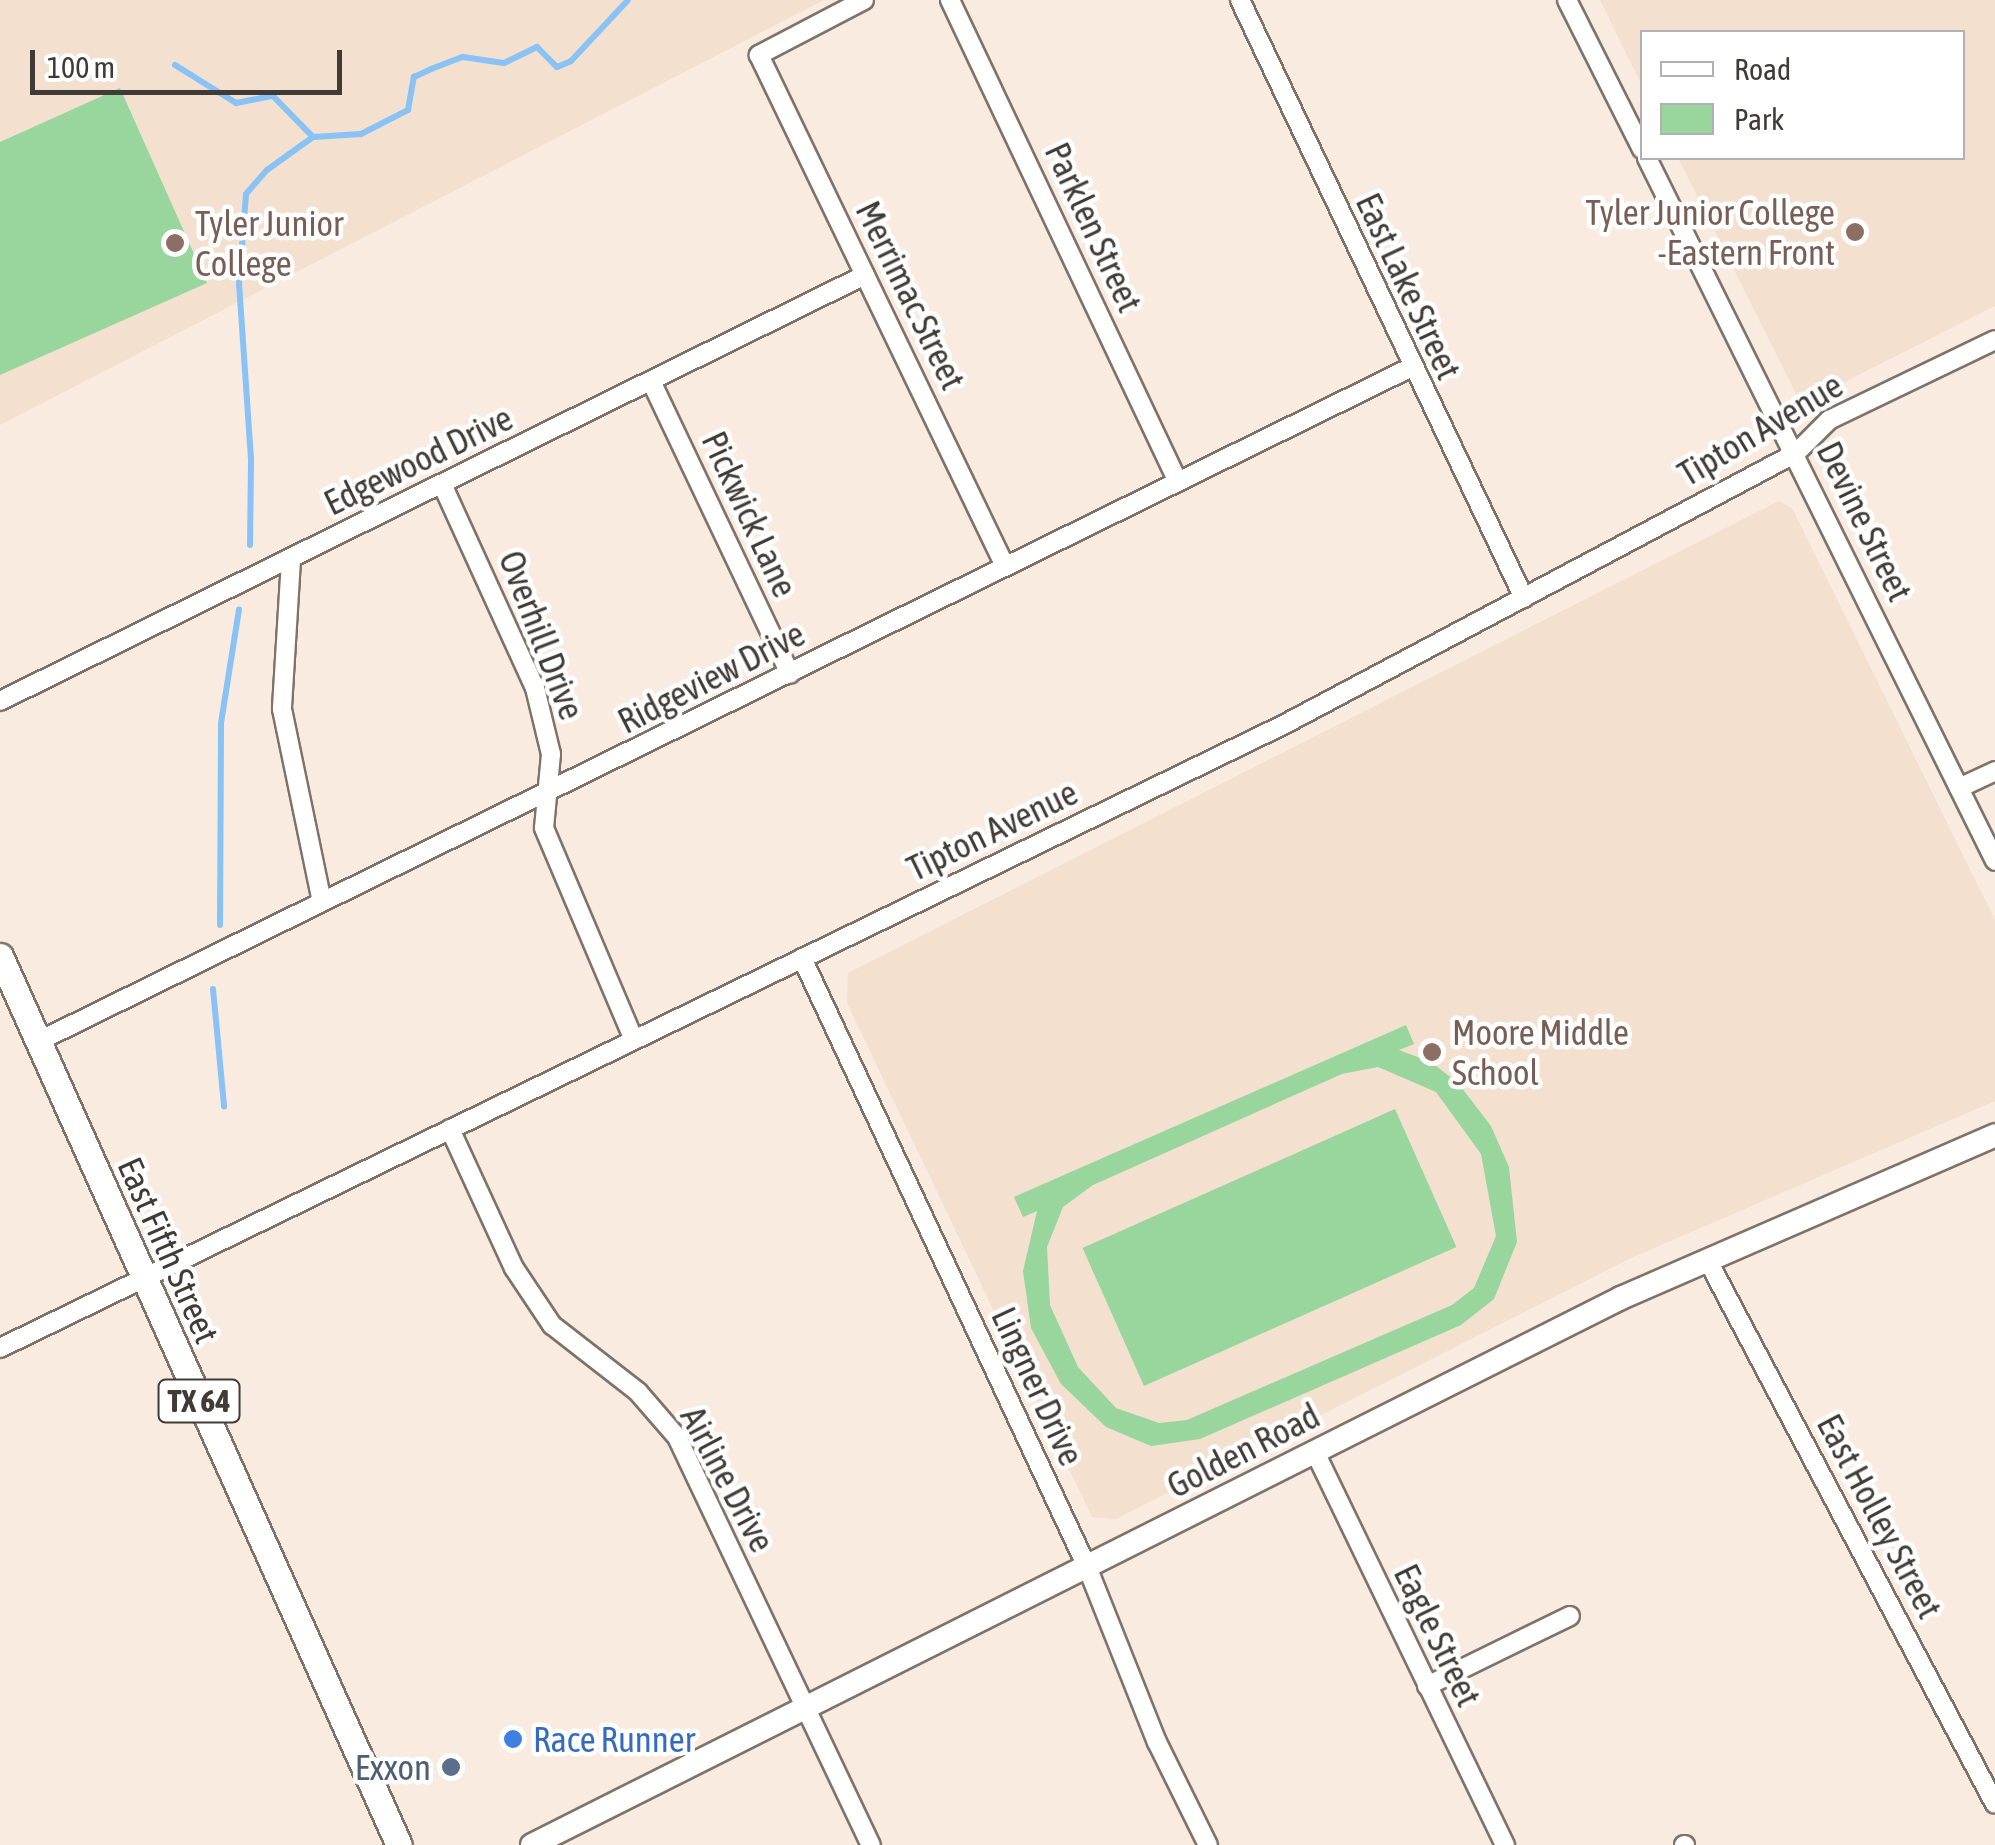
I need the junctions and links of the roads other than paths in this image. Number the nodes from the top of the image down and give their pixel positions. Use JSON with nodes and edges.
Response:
{"nodes":[{"id":1,"x":864,"y":0,"type":"edge"},
{"id":2,"x":950,"y":0,"type":"edge"},
{"id":3,"x":1240,"y":0,"type":"edge"},
{"id":4,"x":1568,"y":0,"type":"edge"},
{"id":5,"x":1640,"y":145,"type":"edge"},
{"id":6,"x":1648,"y":160,"type":"edge"},
{"id":7,"x":865,"y":275,"type":"junction"},
{"id":8,"x":1995,"y":340,"type":"edge"},
{"id":9,"x":1410,"y":368,"type":"junction"},
{"id":10,"x":651,"y":381,"type":"junction"},
{"id":11,"x":1796,"y":453,"type":"junction"},
{"id":12,"x":1178,"y":482,"type":"junction"},
{"id":13,"x":442,"y":484,"type":"junction"},
{"id":14,"x":291,"y":560,"type":"junction"},
{"id":15,"x":1004,"y":564,"type":"junction"},
{"id":16,"x":1524,"y":598,"type":"junction"},
{"id":17,"x":790,"y":674,"type":"junction"},
{"id":18,"x":0,"y":701,"type":"edge"},
{"id":19,"x":1995,"y":770,"type":"edge"},
{"id":20,"x":1959,"y":788,"type":"junction"},
{"id":21,"x":550,"y":794,"type":"junction"},
{"id":22,"x":1995,"y":861,"type":"edge"},
{"id":23,"x":322,"y":902,"type":"junction"},
{"id":24,"x":0,"y":956,"type":"edge"},
{"id":25,"x":802,"y":958,"type":"junction"},
{"id":26,"x":633,"y":1038,"type":"junction"},
{"id":27,"x":38,"y":1041,"type":"junction"},
{"id":28,"x":450,"y":1129,"type":"junction"},
{"id":29,"x":1995,"y":1136,"type":"edge"},
{"id":30,"x":1707,"y":1259,"type":"junction"},
{"id":31,"x":144,"y":1279,"type":"junction"},
{"id":32,"x":0,"y":1348,"type":"edge"},
{"id":33,"x":1314,"y":1452,"type":"junction"},
{"id":34,"x":1088,"y":1569,"type":"junction"},
{"id":35,"x":1570,"y":1616,"type":"dead end"},
{"id":36,"x":1426,"y":1686,"type":"junction"},
{"id":37,"x":805,"y":1712,"type":"junction"},
{"id":38,"x":1995,"y":1804,"type":"edge"},
{"id":39,"x":398,"y":1845,"type":"edge"},
{"id":40,"x":532,"y":1845,"type":"edge"},
{"id":41,"x":871,"y":1845,"type":"edge"},
{"id":42,"x":1208,"y":1845,"type":"edge"},
{"id":43,"x":1505,"y":1845,"type":"edge"}],
"edges":[{"from":1,"to":7,"type":"street","name":"Merrimac Street"},
{"from":2,"to":12,"type":"street","name":"Parklen Street"},
{"from":3,"to":9,"type":"street","name":"East Lake Street"},
{"from":4,"to":5,"type":"street"},
{"from":6,"to":11,"type":"street","name":"Devine Street"},
{"from":7,"to":10,"type":"street","name":"Edgewood Drive"},
{"from":7,"to":15,"type":"street","name":"Merrimac Street"},
{"from":8,"to":11,"type":"street","name":"Tipton Avenue"},
{"from":9,"to":12,"type":"street","name":"Ridgeview Drive"},
{"from":9,"to":16,"type":"street","name":"East Lake Street"},
{"from":10,"to":13,"type":"street","name":"Edgewood Drive"},
{"from":10,"to":17,"type":"street","name":"Pickwick Lane"},
{"from":11,"to":16,"type":"street","name":"Tipton Avenue"},
{"from":11,"to":20,"type":"street","name":"Devine Street"},
{"from":12,"to":15,"type":"street","name":"Ridgeview Drive"},
{"from":13,"to":14,"type":"street","name":"Edgewood Drive"},
{"from":13,"to":21,"type":"street","name":"Overhill Drive"},
{"from":14,"to":18,"type":"street","name":"Edgewood Drive"},
{"from":14,"to":23,"type":"street"},
{"from":15,"to":17,"type":"street","name":"Ridgeview Drive"},
{"from":16,"to":25,"type":"street","name":"Tipton Avenue"},
{"from":17,"to":21,"type":"street","name":"Ridgeview Drive"},
{"from":19,"to":20,"type":"street"},
{"from":20,"to":22,"type":"street","name":"Devine Street"},
{"from":21,"to":23,"type":"street","name":"Ridgeview Drive"},
{"from":21,"to":26,"type":"street","name":"Overhill Drive"},
{"from":23,"to":27,"type":"street","name":"Ridgeview Drive"},
{"from":24,"to":27,"type":"main road","name":"East Fifth Street","number":"TX 64"},
{"from":25,"to":26,"type":"street","name":"Tipton Avenue"},
{"from":25,"to":34,"type":"street","name":"Lingner Drive"},
{"from":26,"to":28,"type":"street","name":"Tipton Avenue"},
{"from":27,"to":31,"type":"main road","name":"East Fifth Street","number":"TX 64"},
{"from":28,"to":31,"type":"street","name":"Tipton Avenue"},
{"from":28,"to":37,"type":"street","name":"Airline Drive"},
{"from":29,"to":30,"type":"street","name":"Golden Road"},
{"from":30,"to":33,"type":"street","name":"Golden Road"},
{"from":30,"to":38,"type":"street","name":"East Holley Street"},
{"from":31,"to":32,"type":"street","name":"Tipton Avenue"},
{"from":31,"to":39,"type":"main road","name":"East Fifth Street","number":"TX 64"},
{"from":33,"to":34,"type":"street","name":"Golden Road"},
{"from":33,"to":36,"type":"street","name":"Eagle Street"},
{"from":34,"to":37,"type":"street","name":"Golden Road"},
{"from":34,"to":42,"type":"street","name":"Lingner Drive"},
{"from":35,"to":36,"type":"street"},
{"from":36,"to":43,"type":"street","name":"Eagle Street"},
{"from":37,"to":40,"type":"street","name":"Golden Road"},
{"from":37,"to":41,"type":"street","name":"Airline Drive"}]}
